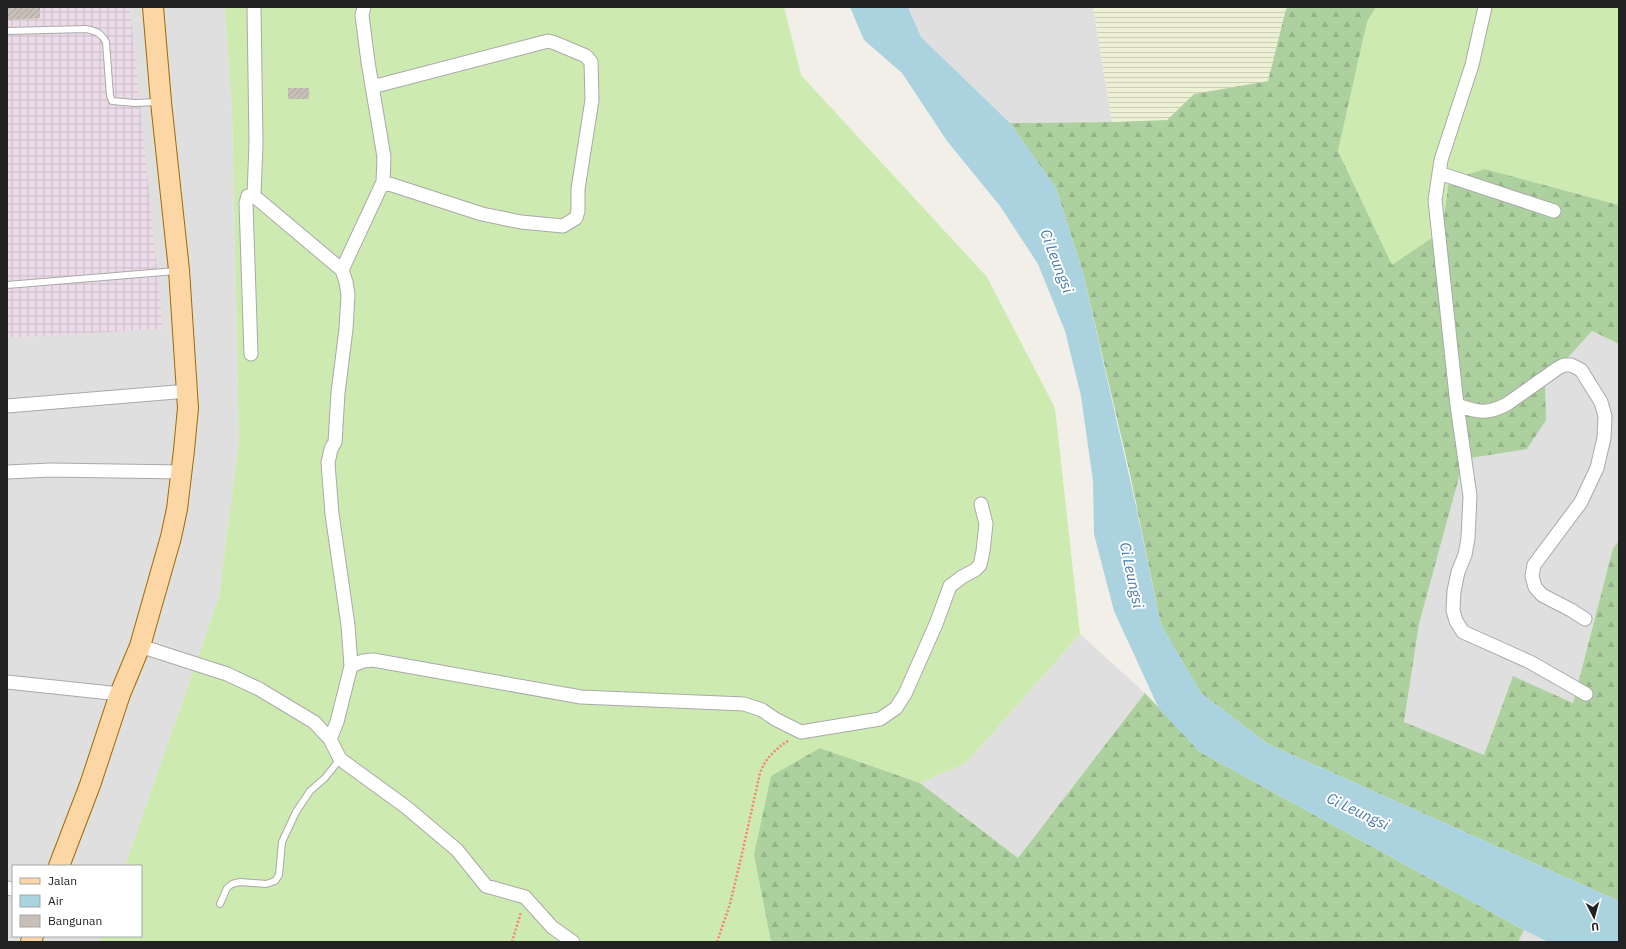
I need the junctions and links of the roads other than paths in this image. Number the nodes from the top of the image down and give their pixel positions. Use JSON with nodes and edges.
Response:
{"nodes":[{"id":1,"x":153,"y":7,"type":"edge"},
{"id":2,"x":254,"y":7,"type":"edge"},
{"id":3,"x":364,"y":7,"type":"edge"},
{"id":4,"x":1485,"y":7,"type":"edge"},
{"id":5,"x":7,"y":31,"type":"edge"},
{"id":6,"x":372,"y":87,"type":"junction"},
{"id":7,"x":161,"y":102,"type":"junction"},
{"id":8,"x":1439,"y":173,"type":"junction"},
{"id":9,"x":383,"y":182,"type":"junction"},
{"id":10,"x":254,"y":196,"type":"junction"},
{"id":11,"x":1554,"y":211,"type":"dead end"},
{"id":12,"x":180,"y":270,"type":"junction"},
{"id":13,"x":342,"y":270,"type":"junction"},
{"id":14,"x":7,"y":285,"type":"edge"},
{"id":15,"x":251,"y":354,"type":"dead end"},
{"id":16,"x":188,"y":391,"type":"junction"},
{"id":17,"x":1457,"y":405,"type":"junction"},
{"id":18,"x":7,"y":406,"type":"edge"},
{"id":19,"x":7,"y":472,"type":"edge"},
{"id":20,"x":181,"y":472,"type":"junction"},
{"id":21,"x":981,"y":504,"type":"dead end"},
{"id":22,"x":1585,"y":619,"type":"dead end"},
{"id":23,"x":140,"y":646,"type":"junction"},
{"id":24,"x":351,"y":666,"type":"junction"},
{"id":25,"x":7,"y":682,"type":"edge"},
{"id":26,"x":120,"y":694,"type":"junction"},
{"id":27,"x":1586,"y":694,"type":"dead end"},
{"id":28,"x":330,"y":739,"type":"junction"},
{"id":29,"x":340,"y":760,"type":"junction"},
{"id":30,"x":59,"y":865,"type":"edge"},
{"id":31,"x":220,"y":904,"type":"dead end"},
{"id":32,"x":573,"y":942,"type":"edge"}],
"edges":[{"from":1,"to":7,"type":"main road"},
{"from":2,"to":10,"type":"street"},
{"from":3,"to":6,"type":"street"},
{"from":4,"to":8,"type":"street"},
{"from":5,"to":7,"type":"lane"},
{"from":6,"to":9,"type":"street"},
{"from":6,"to":9,"type":"street"},
{"from":7,"to":12,"type":"main road"},
{"from":8,"to":11,"type":"street"},
{"from":8,"to":17,"type":"street"},
{"from":9,"to":13,"type":"street"},
{"from":10,"to":13,"type":"street"},
{"from":10,"to":15,"type":"street"},
{"from":12,"to":14,"type":"lane"},
{"from":12,"to":16,"type":"main road"},
{"from":13,"to":24,"type":"street"},
{"from":16,"to":18,"type":"street"},
{"from":16,"to":20,"type":"main road"},
{"from":17,"to":22,"type":"street"},
{"from":17,"to":27,"type":"street"},
{"from":19,"to":20,"type":"street"},
{"from":20,"to":23,"type":"main road"},
{"from":21,"to":24,"type":"street"},
{"from":23,"to":26,"type":"main road"},
{"from":23,"to":28,"type":"street"},
{"from":24,"to":28,"type":"street"},
{"from":25,"to":26,"type":"street"},
{"from":26,"to":30,"type":"main road"},
{"from":28,"to":29,"type":"street"},
{"from":29,"to":31,"type":"lane"},
{"from":29,"to":32,"type":"street"}]}
